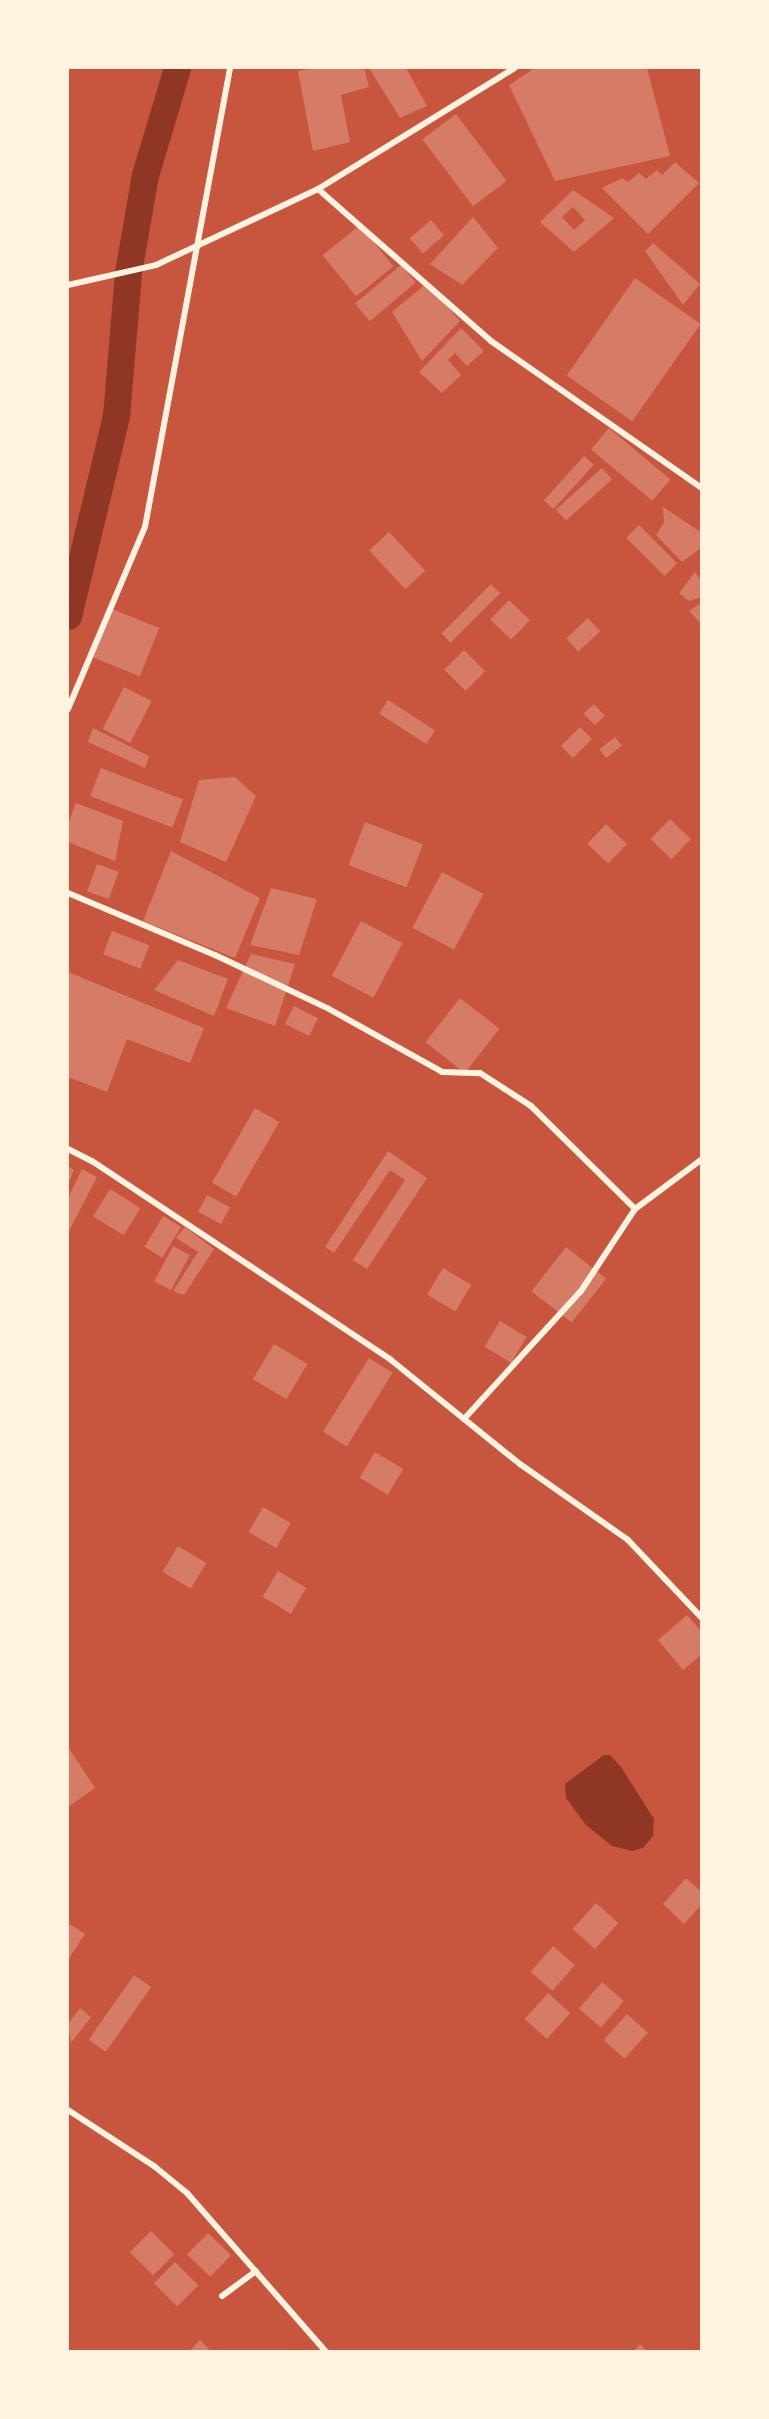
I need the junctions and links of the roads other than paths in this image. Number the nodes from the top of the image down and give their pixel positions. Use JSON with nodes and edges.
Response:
{"nodes":[{"id":1,"x":230,"y":68,"type":"edge"},
{"id":2,"x":515,"y":68,"type":"edge"},
{"id":3,"x":318,"y":189,"type":"junction"},
{"id":4,"x":199,"y":245,"type":"junction"},
{"id":5,"x":68,"y":285,"type":"edge"},
{"id":6,"x":702,"y":488,"type":"edge"},
{"id":7,"x":68,"y":709,"type":"edge"},
{"id":8,"x":68,"y":893,"type":"edge"},
{"id":9,"x":68,"y":1149,"type":"edge"},
{"id":10,"x":702,"y":1159,"type":"edge"},
{"id":11,"x":635,"y":1209,"type":"junction"},
{"id":12,"x":464,"y":1419,"type":"junction"},
{"id":13,"x":702,"y":1618,"type":"edge"},
{"id":14,"x":68,"y":2110,"type":"edge"},
{"id":15,"x":256,"y":2271,"type":"junction"},
{"id":16,"x":222,"y":2296,"type":"dead end"},
{"id":17,"x":326,"y":2352,"type":"edge"}],
"edges":[{"from":1,"to":4,"type":"street"},
{"from":2,"to":3,"type":"street"},
{"from":3,"to":4,"type":"street"},
{"from":3,"to":6,"type":"street"},
{"from":4,"to":5,"type":"street"},
{"from":4,"to":7,"type":"street"},
{"from":8,"to":11,"type":"street"},
{"from":9,"to":12,"type":"street"},
{"from":10,"to":11,"type":"street"},
{"from":11,"to":12,"type":"street"},
{"from":12,"to":13,"type":"street"},
{"from":14,"to":15,"type":"street"},
{"from":15,"to":16,"type":"street"},
{"from":15,"to":17,"type":"street"}]}
